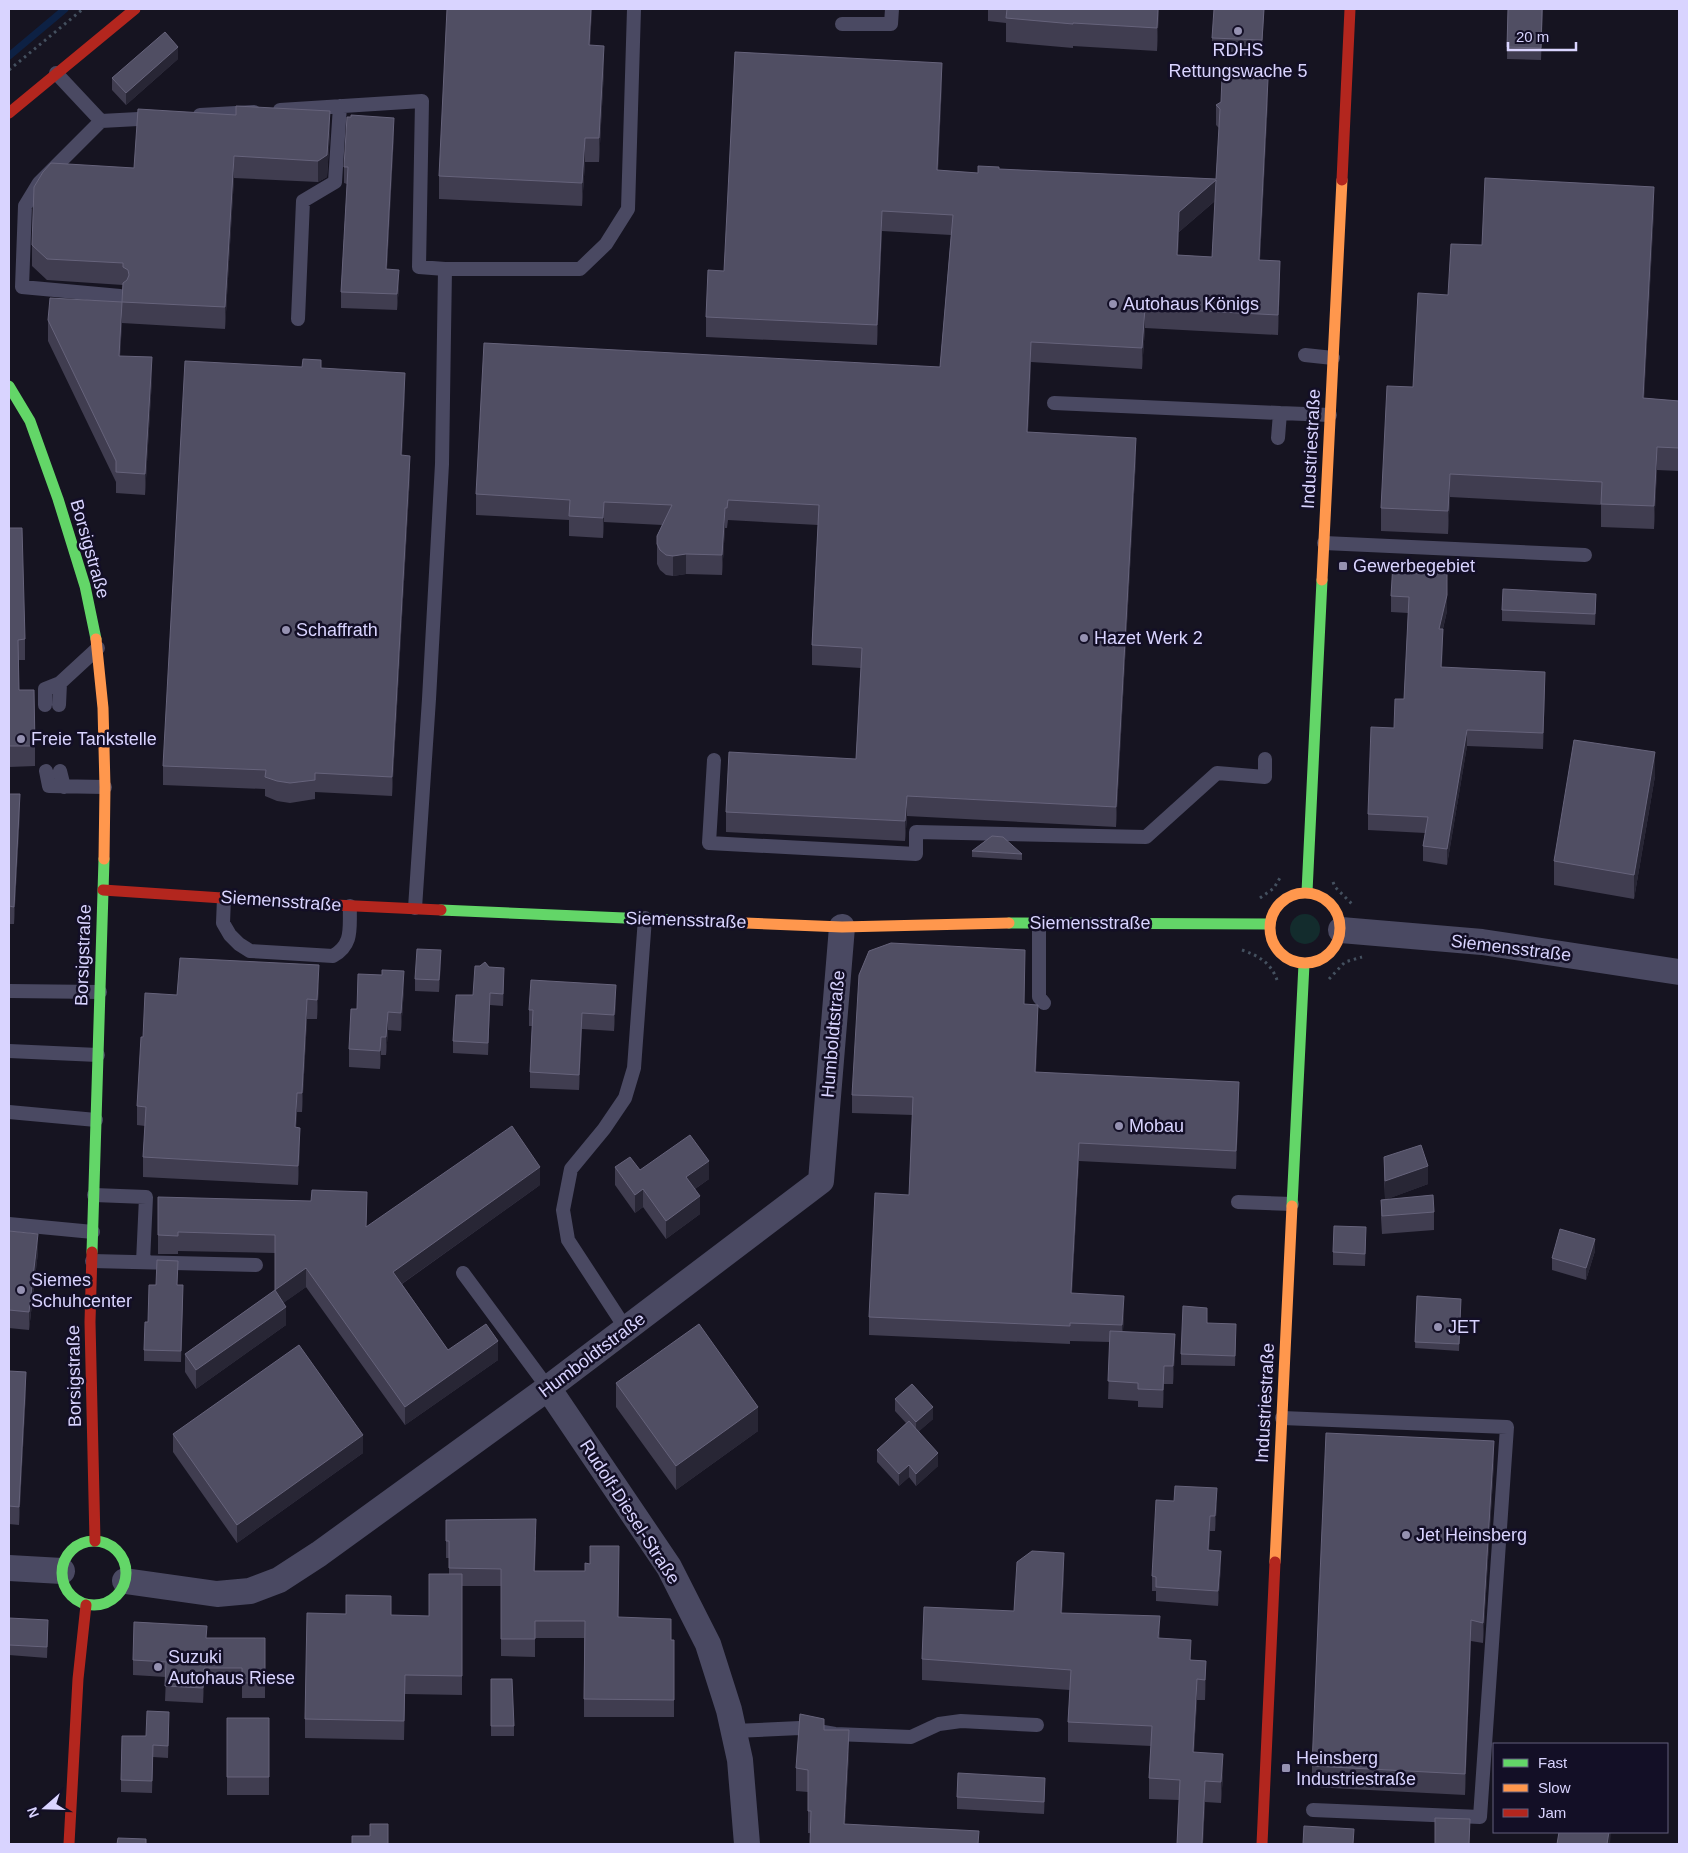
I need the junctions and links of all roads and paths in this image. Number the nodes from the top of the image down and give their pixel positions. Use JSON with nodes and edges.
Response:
{"nodes":[{"id":1,"x":83,"y":9,"type":"edge"},
{"id":2,"x":135,"y":9,"type":"edge"},
{"id":3,"x":634,"y":9,"type":"edge"},
{"id":4,"x":892,"y":9,"type":"edge"},
{"id":5,"x":1350,"y":9,"type":"edge"},
{"id":6,"x":842,"y":24,"type":"dead end"},
{"id":7,"x":9,"y":70,"type":"edge"},
{"id":8,"x":56,"y":73,"type":"junction"},
{"id":9,"x":340,"y":106,"type":"junction"},
{"id":10,"x":9,"y":113,"type":"edge"},
{"id":11,"x":190,"y":116,"type":"edge"},
{"id":12,"x":170,"y":117,"type":"edge"},
{"id":13,"x":100,"y":121,"type":"junction"},
{"id":14,"x":445,"y":269,"type":"junction"},
{"id":15,"x":120,"y":296,"type":"edge"},
{"id":16,"x":298,"y":319,"type":"dead end"},
{"id":17,"x":1305,"y":355,"type":"dead end"},
{"id":18,"x":1333,"y":358,"type":"junction"},
{"id":19,"x":9,"y":386,"type":"edge"},
{"id":20,"x":1054,"y":404,"type":"dead end"},
{"id":21,"x":1280,"y":413,"type":"junction"},
{"id":22,"x":1330,"y":415,"type":"junction"},
{"id":23,"x":1278,"y":438,"type":"dead end"},
{"id":24,"x":1324,"y":543,"type":"junction"},
{"id":25,"x":1585,"y":555,"type":"dead end"},
{"id":26,"x":98,"y":648,"type":"junction"},
{"id":27,"x":60,"y":683,"type":"junction"},
{"id":28,"x":59,"y":704,"type":"dead end"},
{"id":29,"x":45,"y":705,"type":"dead end"},
{"id":30,"x":1265,"y":759,"type":"dead end"},
{"id":31,"x":714,"y":760,"type":"dead end"},
{"id":32,"x":46,"y":771,"type":"dead end"},
{"id":33,"x":60,"y":771,"type":"dead end"},
{"id":34,"x":64,"y":787,"type":"junction"},
{"id":35,"x":105,"y":787,"type":"junction"},
{"id":36,"x":102,"y":890,"type":"junction"},
{"id":37,"x":1307,"y":892,"type":"junction"},
{"id":38,"x":224,"y":898,"type":"junction"},
{"id":39,"x":350,"y":906,"type":"junction"},
{"id":40,"x":415,"y":908,"type":"junction"},
{"id":41,"x":645,"y":918,"type":"junction"},
{"id":42,"x":1039,"y":923,"type":"junction"},
{"id":43,"x":1269,"y":924,"type":"junction"},
{"id":44,"x":842,"y":927,"type":"junction"},
{"id":45,"x":1341,"y":930,"type":"junction"},
{"id":46,"x":1304,"y":964,"type":"junction"},
{"id":47,"x":1679,"y":972,"type":"edge"},
{"id":48,"x":9,"y":991,"type":"edge"},
{"id":49,"x":100,"y":992,"type":"junction"},
{"id":50,"x":1044,"y":1003,"type":"dead end"},
{"id":51,"x":9,"y":1050,"type":"edge"},
{"id":52,"x":98,"y":1055,"type":"junction"},
{"id":53,"x":9,"y":1112,"type":"edge"},
{"id":54,"x":96,"y":1120,"type":"junction"},
{"id":55,"x":94,"y":1195,"type":"junction"},
{"id":56,"x":1238,"y":1202,"type":"dead end"},
{"id":57,"x":1292,"y":1204,"type":"junction"},
{"id":58,"x":9,"y":1224,"type":"edge"},
{"id":59,"x":93,"y":1232,"type":"junction"},
{"id":60,"x":92,"y":1261,"type":"junction"},
{"id":61,"x":143,"y":1262,"type":"junction"},
{"id":62,"x":256,"y":1265,"type":"dead end"},
{"id":63,"x":463,"y":1273,"type":"dead end"},
{"id":64,"x":626,"y":1329,"type":"junction"},
{"id":65,"x":548,"y":1388,"type":"junction"},
{"id":66,"x":1282,"y":1418,"type":"junction"},
{"id":67,"x":95,"y":1541,"type":"junction"},
{"id":68,"x":9,"y":1568,"type":"edge"},
{"id":69,"x":62,"y":1571,"type":"junction"},
{"id":70,"x":125,"y":1581,"type":"junction"},
{"id":71,"x":86,"y":1605,"type":"junction"},
{"id":72,"x":1037,"y":1725,"type":"dead end"},
{"id":73,"x":734,"y":1731,"type":"junction"},
{"id":74,"x":1313,"y":1810,"type":"dead end"},
{"id":75,"x":70,"y":1844,"type":"edge"},
{"id":76,"x":746,"y":1844,"type":"edge"},
{"id":77,"x":1262,"y":1844,"type":"edge"}],
"edges":[{"from":1,"to":7,"type":"path"},
{"from":2,"to":8,"type":"street"},
{"from":3,"to":14,"type":"lane"},
{"from":4,"to":6,"type":"lane"},
{"from":5,"to":18,"type":"street","name":"Industriestraße"},
{"from":8,"to":10,"type":"street"},
{"from":8,"to":13,"type":"lane"},
{"from":9,"to":11,"type":"lane"},
{"from":9,"to":14,"type":"lane"},
{"from":9,"to":16,"type":"lane"},
{"from":12,"to":13,"type":"lane"},
{"from":13,"to":15,"type":"lane"},
{"from":14,"to":40,"type":"lane"},
{"from":17,"to":18,"type":"lane"},
{"from":18,"to":22,"type":"street","name":"Industriestraße"},
{"from":19,"to":26,"type":"street","name":"Borsigstraße"},
{"from":20,"to":21,"type":"lane"},
{"from":21,"to":22,"type":"lane"},
{"from":21,"to":23,"type":"lane"},
{"from":22,"to":24,"type":"street","name":"Industriestraße"},
{"from":24,"to":25,"type":"lane"},
{"from":24,"to":37,"type":"street","name":"Industriestraße"},
{"from":26,"to":27,"type":"lane"},
{"from":26,"to":35,"type":"street","name":"Borsigstraße"},
{"from":27,"to":28,"type":"lane"},
{"from":27,"to":29,"type":"lane"},
{"from":30,"to":31,"type":"lane"},
{"from":32,"to":34,"type":"lane"},
{"from":33,"to":34,"type":"lane"},
{"from":34,"to":35,"type":"lane"},
{"from":35,"to":36,"type":"street","name":"Borsigstraße"},
{"from":36,"to":38,"type":"street","name":"Siemensstraße"},
{"from":36,"to":49,"type":"street","name":"Borsigstraße"},
{"from":37,"to":43,"type":"street"},
{"from":37,"to":45,"type":"street"},
{"from":38,"to":39,"type":"street","name":"Siemensstraße"},
{"from":38,"to":39,"type":"lane"},
{"from":39,"to":40,"type":"street","name":"Siemensstraße"},
{"from":40,"to":41,"type":"street","name":"Siemensstraße"},
{"from":41,"to":44,"type":"street","name":"Siemensstraße"},
{"from":41,"to":64,"type":"lane"},
{"from":42,"to":43,"type":"street","name":"Siemensstraße"},
{"from":42,"to":44,"type":"street","name":"Siemensstraße"},
{"from":42,"to":50,"type":"lane"},
{"from":43,"to":46,"type":"street"},
{"from":44,"to":64,"type":"street","name":"Humboldtstraße"},
{"from":45,"to":46,"type":"street"},
{"from":45,"to":47,"type":"street","name":"Siemensstraße"},
{"from":46,"to":57,"type":"street","name":"Industriestraße"},
{"from":48,"to":49,"type":"lane"},
{"from":49,"to":52,"type":"street","name":"Borsigstraße"},
{"from":51,"to":52,"type":"lane"},
{"from":52,"to":54,"type":"street","name":"Borsigstraße"},
{"from":53,"to":54,"type":"lane"},
{"from":54,"to":55,"type":"street","name":"Borsigstraße"},
{"from":55,"to":59,"type":"street","name":"Borsigstraße"},
{"from":55,"to":61,"type":"lane"},
{"from":56,"to":57,"type":"lane"},
{"from":57,"to":66,"type":"street","name":"Industriestraße"},
{"from":58,"to":59,"type":"lane"},
{"from":59,"to":60,"type":"street","name":"Borsigstraße"},
{"from":60,"to":61,"type":"lane"},
{"from":60,"to":67,"type":"street","name":"Borsigstraße"},
{"from":61,"to":62,"type":"lane"},
{"from":63,"to":65,"type":"lane"},
{"from":64,"to":65,"type":"street","name":"Humboldtstraße"},
{"from":65,"to":70,"type":"street","name":"Humboldtstraße"},
{"from":65,"to":73,"type":"street","name":"Rudolf-Diesel-Straße"},
{"from":66,"to":74,"type":"lane"},
{"from":66,"to":77,"type":"street","name":"Industriestraße"},
{"from":67,"to":69,"type":"street"},
{"from":67,"to":70,"type":"street"},
{"from":68,"to":69,"type":"street"},
{"from":69,"to":71,"type":"street"},
{"from":70,"to":71,"type":"street"},
{"from":71,"to":75,"type":"street"},
{"from":72,"to":73,"type":"lane"},
{"from":73,"to":76,"type":"street","name":"Rudolf-Diesel-Straße"}]}
